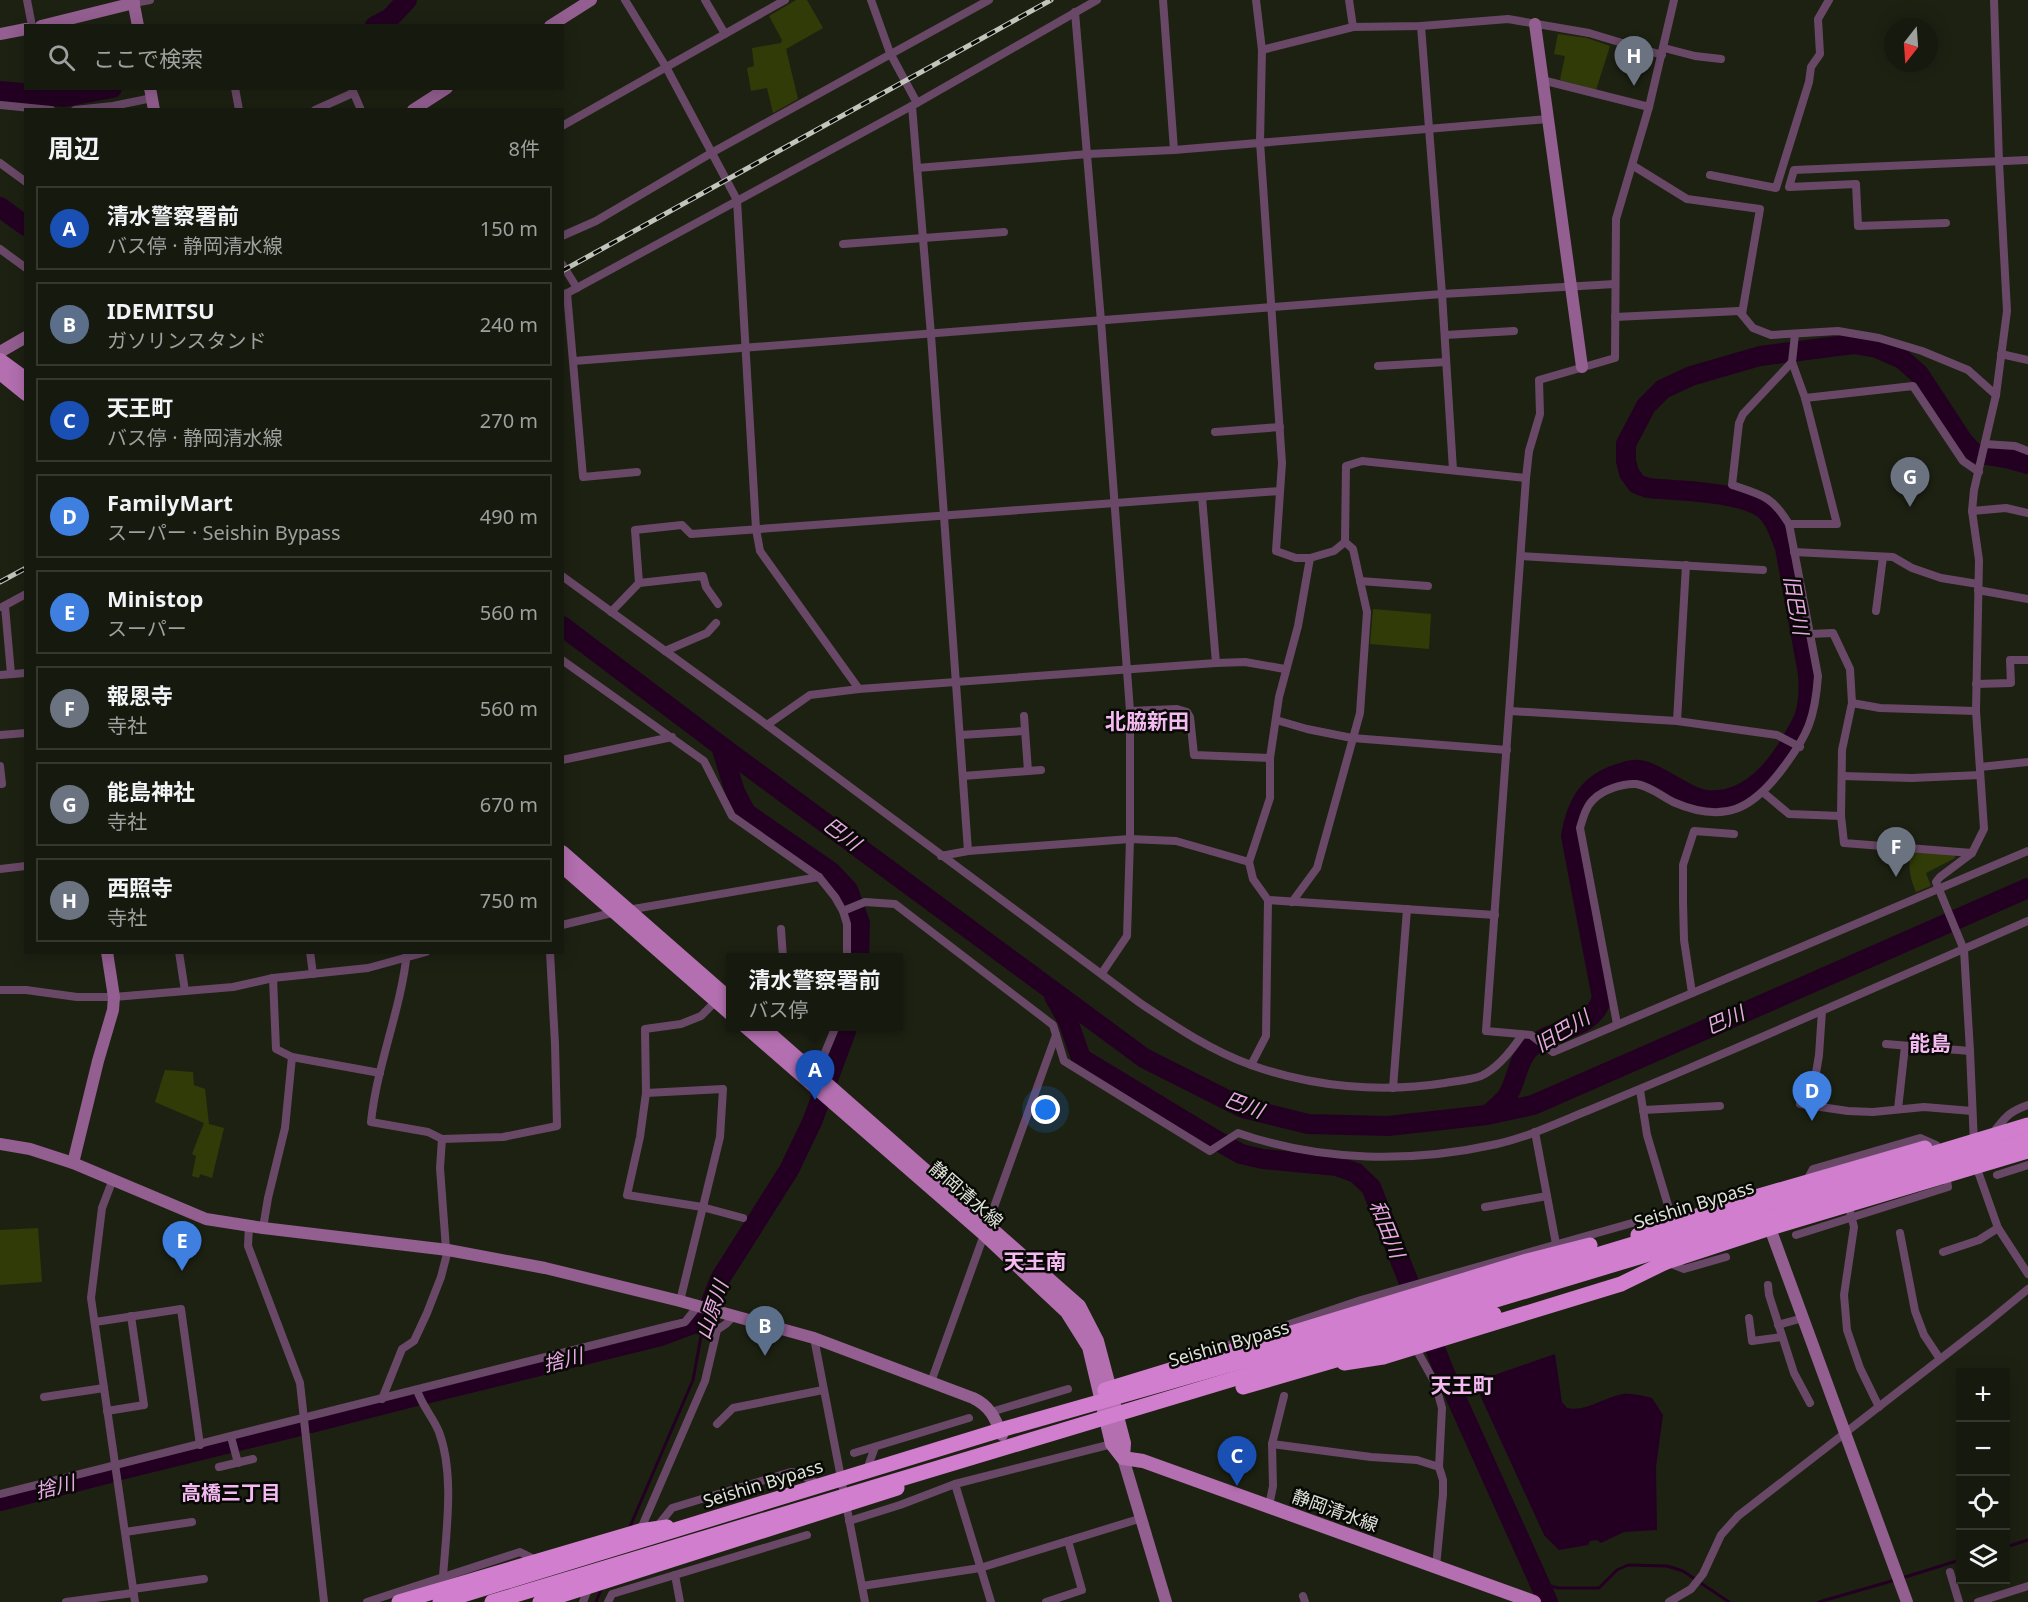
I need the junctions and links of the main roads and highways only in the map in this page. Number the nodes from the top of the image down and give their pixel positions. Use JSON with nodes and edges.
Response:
{"nodes":[{"id":1,"x":0,"y":360,"type":"edge"},
{"id":2,"x":0,"y":373,"type":"edge"},
{"id":3,"x":24,"y":378,"type":"edge"},
{"id":4,"x":24,"y":392,"type":"edge"},
{"id":5,"x":564,"y":854,"type":"edge"},
{"id":6,"x":564,"y":868,"type":"edge"},
{"id":7,"x":622,"y":911,"type":"junction"},
{"id":8,"x":726,"y":996,"type":"edge"},
{"id":9,"x":726,"y":1010,"type":"edge"},
{"id":10,"x":751,"y":1031,"type":"edge"},
{"id":11,"x":766,"y":1031,"type":"edge"},
{"id":12,"x":814,"y":1080,"type":"junction"},
{"id":13,"x":2028,"y":1119,"type":"edge"},
{"id":14,"x":2028,"y":1125,"type":"edge"},
{"id":15,"x":2028,"y":1140,"type":"edge"},
{"id":16,"x":2028,"y":1150,"type":"edge"},
{"id":17,"x":1608,"y":1245,"type":"junction"},
{"id":18,"x":1666,"y":1262,"type":"junction"},
{"id":19,"x":1113,"y":1401,"type":"junction"},
{"id":20,"x":1112,"y":1421,"type":"junction"},
{"id":21,"x":1003,"y":1438,"type":"junction"},
{"id":22,"x":1123,"y":1458,"type":"junction"},
{"id":23,"x":399,"y":1602,"type":"edge"},
{"id":24,"x":440,"y":1602,"type":"edge"},
{"id":25,"x":492,"y":1602,"type":"edge"},
{"id":26,"x":540,"y":1602,"type":"edge"},
{"id":27,"x":1534,"y":1602,"type":"edge"}],
"edges":[{"from":1,"to":3,"type":"main road"},
{"from":2,"to":4,"type":"main road"},
{"from":5,"to":7,"type":"main road"},
{"from":6,"to":7,"type":"main road"},
{"from":7,"to":8,"type":"main road"},
{"from":7,"to":9,"type":"main road"},
{"from":10,"to":12,"type":"main road","name":"静岡清水線"},
{"from":11,"to":12,"type":"main road","name":"静岡清水線"},
{"from":12,"to":19,"type":"main road","name":"静岡清水線"},
{"from":13,"to":17,"type":"highway"},
{"from":14,"to":21,"type":"highway","name":"Seishin Bypass","bridge":true},
{"from":15,"to":21,"type":"highway","name":"Seishin Bypass","bridge":true},
{"from":16,"to":18,"type":"highway"},
{"from":17,"to":19,"type":"highway"},
{"from":17,"to":21,"type":"highway","bridge":true},
{"from":18,"to":20,"type":"highway"},
{"from":18,"to":21,"type":"highway","bridge":true},
{"from":19,"to":20,"type":"main road","name":"静岡清水線"},
{"from":19,"to":21,"type":"highway"},
{"from":20,"to":22,"type":"main road","name":"静岡清水線"},
{"from":20,"to":22,"type":"main road","name":"静岡清水線"},
{"from":20,"to":26,"type":"highway"},
{"from":21,"to":23,"type":"highway"},
{"from":21,"to":24,"type":"highway","name":"Seishin Bypass","bridge":true},
{"from":21,"to":25,"type":"highway","name":"Seishin Bypass","bridge":true},
{"from":22,"to":27,"type":"main road","name":"静岡清水線"}]}
